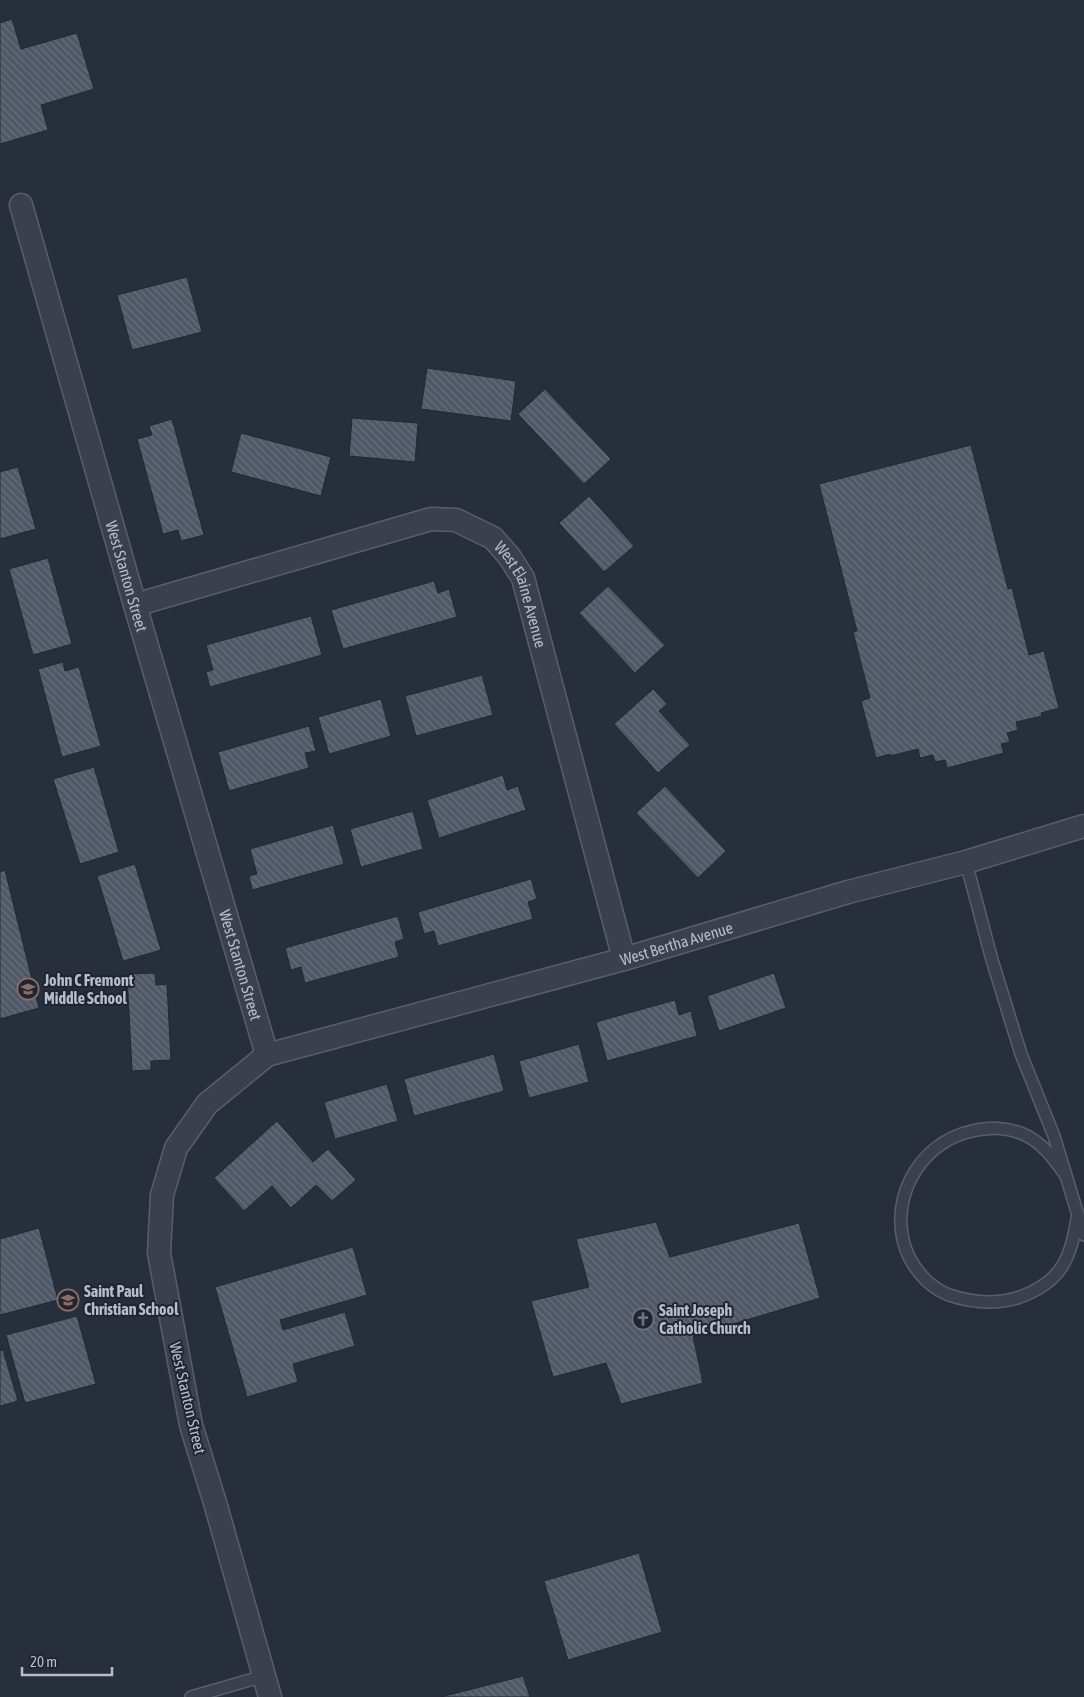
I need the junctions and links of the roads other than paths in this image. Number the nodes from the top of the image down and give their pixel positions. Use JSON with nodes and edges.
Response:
{"nodes":[{"id":1,"x":22,"y":205,"type":"dead end"},
{"id":2,"x":135,"y":605,"type":"junction"},
{"id":3,"x":1084,"y":826,"type":"edge"},
{"id":4,"x":966,"y":862,"type":"junction"},
{"id":5,"x":624,"y":959,"type":"junction"},
{"id":6,"x":267,"y":1055,"type":"junction"},
{"id":7,"x":1066,"y":1176,"type":"junction"},
{"id":8,"x":1078,"y":1213,"type":"junction"},
{"id":9,"x":1084,"y":1235,"type":"edge"},
{"id":10,"x":267,"y":1687,"type":"edge"},
{"id":11,"x":191,"y":1697,"type":"edge"}],
"edges":[{"from":1,"to":2,"type":"street","name":"West Stanton Street"},
{"from":2,"to":5,"type":"street","name":"West Elaine Avenue"},
{"from":2,"to":6,"type":"street","name":"West Stanton Street"},
{"from":3,"to":4,"type":"street","name":"West Bertha Avenue"},
{"from":4,"to":5,"type":"street","name":"West Bertha Avenue"},
{"from":4,"to":7,"type":"lane"},
{"from":5,"to":6,"type":"street","name":"West Bertha Avenue"},
{"from":6,"to":10,"type":"street","name":"West Stanton Street"},
{"from":7,"to":8,"type":"lane"},
{"from":7,"to":8,"type":"lane"},
{"from":8,"to":9,"type":"lane"},
{"from":10,"to":11,"type":"lane"}]}
